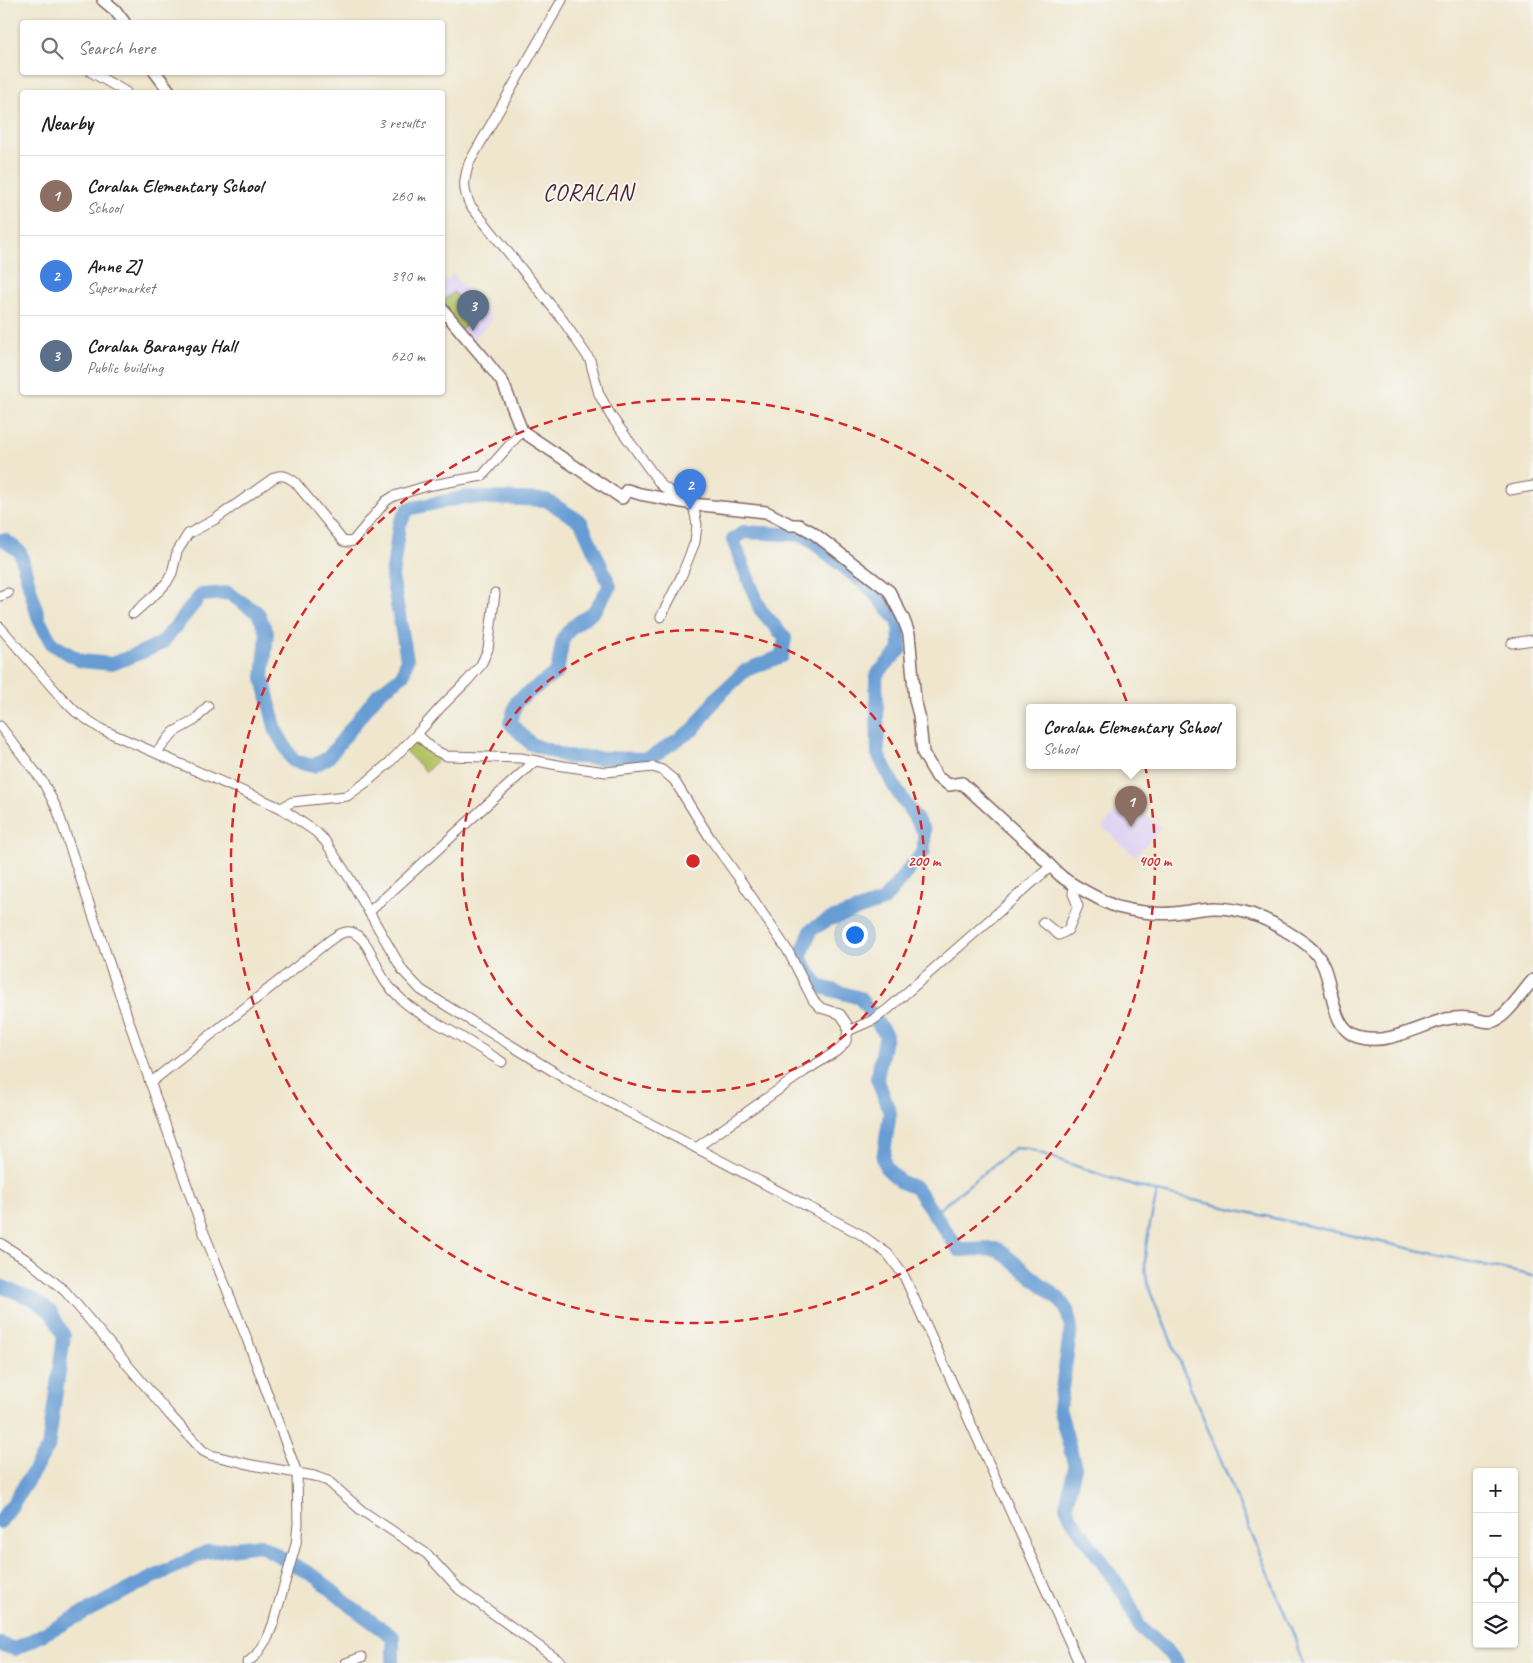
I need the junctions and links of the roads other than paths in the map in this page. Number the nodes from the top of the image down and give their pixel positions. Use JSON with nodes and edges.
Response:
{"nodes":[{"id":1,"x":103,"y":0,"type":"edge"},
{"id":2,"x":562,"y":0,"type":"edge"},
{"id":3,"x":122,"y":20,"type":"edge"},
{"id":4,"x":96,"y":75,"type":"edge"},
{"id":5,"x":158,"y":75,"type":"edge"},
{"id":6,"x":122,"y":90,"type":"edge"},
{"id":7,"x":169,"y":90,"type":"edge"},
{"id":8,"x":445,"y":313,"type":"edge"},
{"id":9,"x":522,"y":431,"type":"junction"},
{"id":10,"x":1533,"y":486,"type":"edge"},
{"id":11,"x":1510,"y":490,"type":"dead end"},
{"id":12,"x":690,"y":504,"type":"junction"},
{"id":13,"x":495,"y":593,"type":"dead end"},
{"id":14,"x":133,"y":614,"type":"dead end"},
{"id":15,"x":661,"y":617,"type":"dead end"},
{"id":16,"x":0,"y":627,"type":"edge"},
{"id":17,"x":1533,"y":640,"type":"edge"},
{"id":18,"x":1512,"y":643,"type":"dead end"},
{"id":19,"x":208,"y":706,"type":"dead end"},
{"id":20,"x":0,"y":726,"type":"edge"},
{"id":21,"x":417,"y":734,"type":"junction"},
{"id":22,"x":156,"y":753,"type":"junction"},
{"id":23,"x":535,"y":760,"type":"junction"},
{"id":24,"x":281,"y":808,"type":"junction"},
{"id":25,"x":1050,"y":867,"type":"junction"},
{"id":26,"x":1074,"y":884,"type":"junction"},
{"id":27,"x":369,"y":912,"type":"junction"},
{"id":28,"x":1043,"y":922,"type":"dead end"},
{"id":29,"x":387,"y":945,"type":"junction"},
{"id":30,"x":372,"y":953,"type":"junction"},
{"id":31,"x":1533,"y":980,"type":"edge"},
{"id":32,"x":848,"y":1031,"type":"junction"},
{"id":33,"x":502,"y":1062,"type":"dead end"},
{"id":34,"x":150,"y":1083,"type":"junction"},
{"id":35,"x":696,"y":1148,"type":"junction"},
{"id":36,"x":0,"y":1243,"type":"edge"},
{"id":37,"x":297,"y":1474,"type":"junction"},
{"id":38,"x":362,"y":1657,"type":"dead end"},
{"id":39,"x":247,"y":1663,"type":"edge"},
{"id":40,"x":346,"y":1663,"type":"edge"},
{"id":41,"x":562,"y":1663,"type":"edge"},
{"id":42,"x":1079,"y":1663,"type":"edge"}],
"edges":[{"from":1,"to":3,"type":"street"},
{"from":2,"to":12,"type":"street"},
{"from":4,"to":6,"type":"street"},
{"from":5,"to":7,"type":"street"},
{"from":8,"to":9,"type":"street"},
{"from":9,"to":12,"type":"street"},
{"from":9,"to":14,"type":"street"},
{"from":10,"to":11,"type":"street"},
{"from":12,"to":15,"type":"street"},
{"from":12,"to":25,"type":"street"},
{"from":13,"to":21,"type":"street"},
{"from":16,"to":22,"type":"street"},
{"from":17,"to":18,"type":"street"},
{"from":19,"to":22,"type":"street"},
{"from":20,"to":34,"type":"street"},
{"from":21,"to":23,"type":"street"},
{"from":21,"to":24,"type":"street"},
{"from":22,"to":24,"type":"street"},
{"from":23,"to":27,"type":"street"},
{"from":23,"to":32,"type":"street"},
{"from":24,"to":27,"type":"street"},
{"from":25,"to":26,"type":"street"},
{"from":25,"to":32,"type":"street"},
{"from":26,"to":28,"type":"street"},
{"from":26,"to":31,"type":"street"},
{"from":27,"to":29,"type":"street"},
{"from":29,"to":30,"type":"street"},
{"from":29,"to":35,"type":"street"},
{"from":30,"to":33,"type":"street"},
{"from":30,"to":34,"type":"street"},
{"from":32,"to":35,"type":"street"},
{"from":34,"to":37,"type":"street"},
{"from":35,"to":42,"type":"street"},
{"from":36,"to":37,"type":"street"},
{"from":37,"to":39,"type":"street"},
{"from":37,"to":41,"type":"street"},
{"from":38,"to":40,"type":"street"}]}
